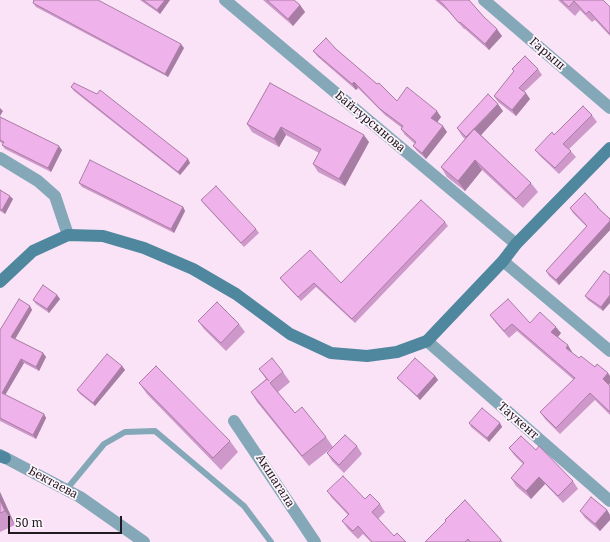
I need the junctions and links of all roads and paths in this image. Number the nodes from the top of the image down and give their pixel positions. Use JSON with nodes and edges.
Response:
{"nodes":[{"id":1,"x":225,"y":0,"type":"edge"},
{"id":2,"x":484,"y":0,"type":"edge"},
{"id":3,"x":610,"y":108,"type":"edge"},
{"id":4,"x":610,"y":148,"type":"edge"},
{"id":5,"x":0,"y":158,"type":"edge"},
{"id":6,"x":68,"y":235,"type":"junction"},
{"id":7,"x":516,"y":244,"type":"junction"},
{"id":8,"x":503,"y":262,"type":"junction"},
{"id":9,"x":0,"y":282,"type":"edge"},
{"id":10,"x":427,"y":341,"type":"junction"},
{"id":11,"x":610,"y":351,"type":"edge"},
{"id":12,"x":234,"y":420,"type":"dead end"},
{"id":13,"x":2,"y":456,"type":"edge"},
{"id":14,"x":66,"y":490,"type":"junction"},
{"id":15,"x":610,"y":502,"type":"edge"},
{"id":16,"x":144,"y":542,"type":"edge"},
{"id":17,"x":271,"y":542,"type":"edge"},
{"id":18,"x":315,"y":542,"type":"edge"}],
"edges":[{"from":1,"to":7,"type":"street","name":"Байтурсынова"},
{"from":2,"to":3,"type":"street","name":"Гарыш"},
{"from":4,"to":7,"type":"main road"},
{"from":5,"to":6,"type":"street"},
{"from":6,"to":9,"type":"main road"},
{"from":6,"to":10,"type":"main road"},
{"from":7,"to":8,"type":"main road"},
{"from":8,"to":10,"type":"main road"},
{"from":8,"to":11,"type":"street"},
{"from":10,"to":15,"type":"street","name":"Таукент"},
{"from":12,"to":18,"type":"street","name":"Акшагала"},
{"from":13,"to":14,"type":"street","name":"Бектаева"},
{"from":14,"to":16,"type":"street","name":"Бектаева"},
{"from":14,"to":17,"type":"lane"}]}
